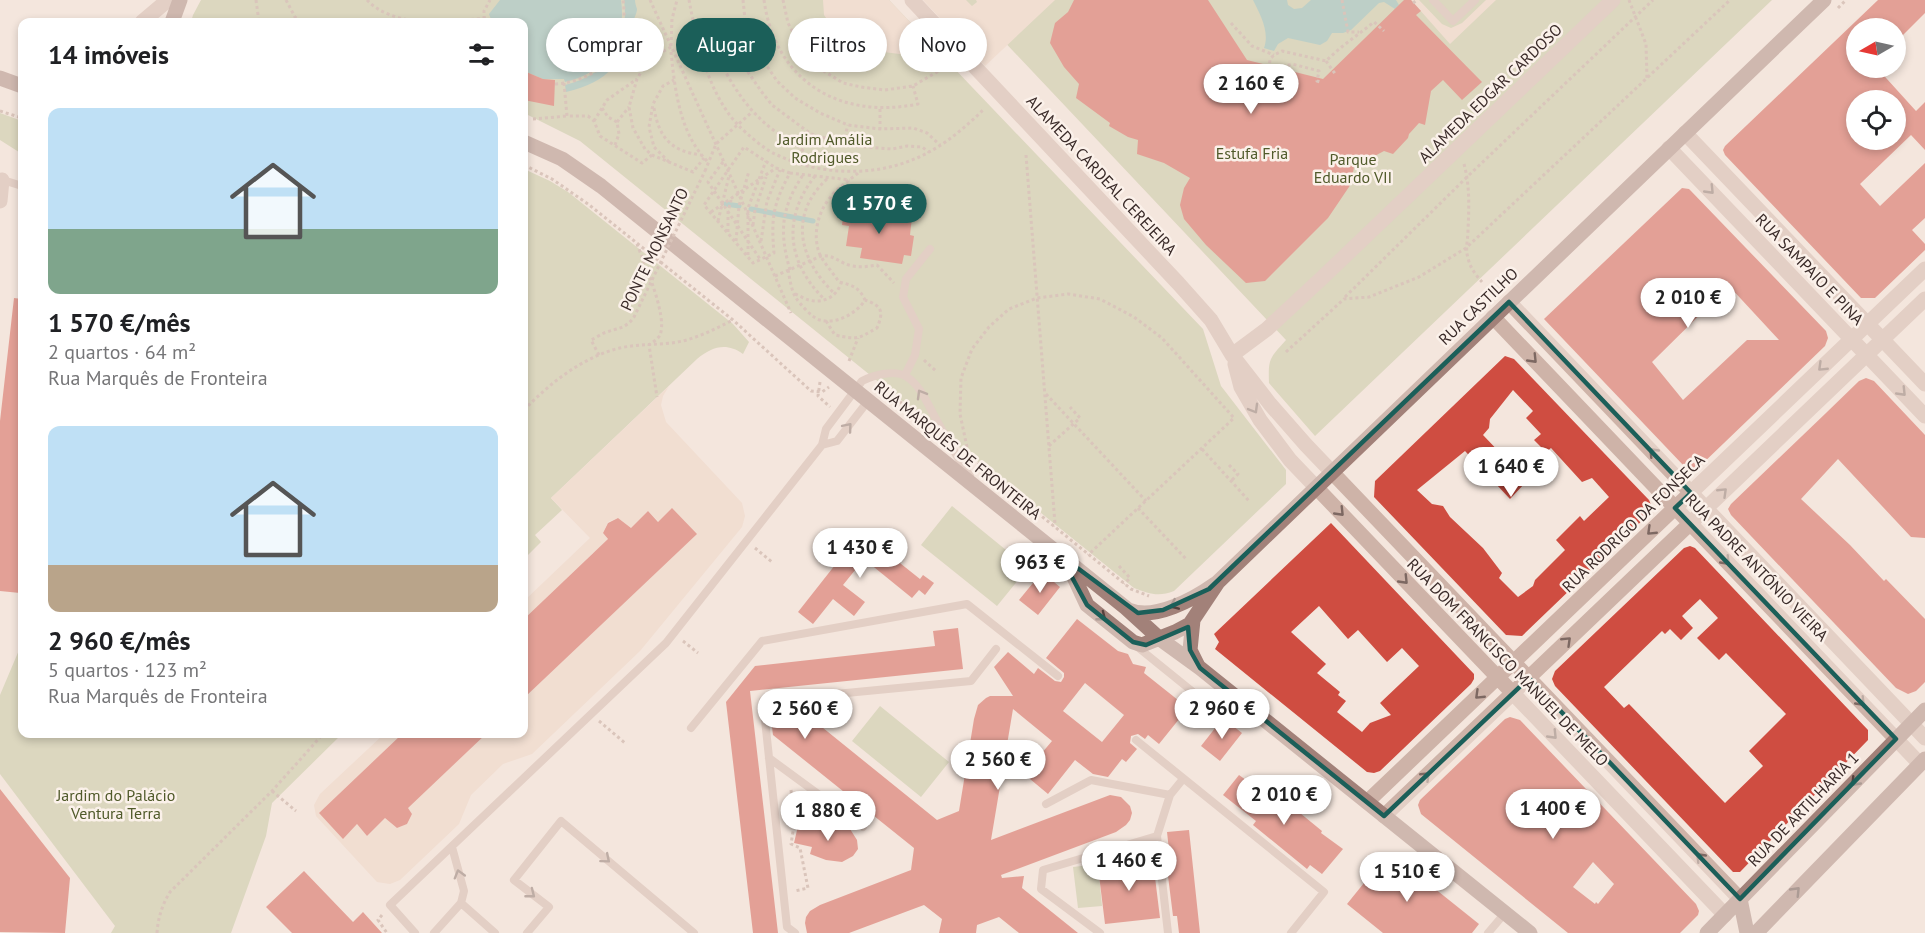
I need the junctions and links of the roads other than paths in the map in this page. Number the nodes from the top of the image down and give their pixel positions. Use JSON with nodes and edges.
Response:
{"nodes":[{"id":1,"x":168,"y":0,"type":"edge"},
{"id":2,"x":180,"y":0,"type":"edge"},
{"id":3,"x":912,"y":0,"type":"edge"},
{"id":4,"x":1433,"y":0,"type":"edge"},
{"id":5,"x":1475,"y":0,"type":"edge"},
{"id":6,"x":1613,"y":0,"type":"edge"},
{"id":7,"x":1824,"y":0,"type":"edge"},
{"id":8,"x":147,"y":18,"type":"edge"},
{"id":9,"x":173,"y":18,"type":"edge"},
{"id":10,"x":0,"y":78,"type":"edge"},
{"id":11,"x":18,"y":85,"type":"edge"},
{"id":12,"x":1685,"y":132,"type":"junction"},
{"id":13,"x":528,"y":144,"type":"edge"},
{"id":14,"x":1669,"y":148,"type":"junction"},
{"id":15,"x":1,"y":180,"type":"edge"},
{"id":16,"x":18,"y":185,"type":"edge"},
{"id":17,"x":0,"y":201,"type":"edge"},
{"id":18,"x":930,"y":249,"type":"dead end"},
{"id":19,"x":1925,"y":269,"type":"edge"},
{"id":20,"x":1925,"y":299,"type":"edge"},
{"id":21,"x":1509,"y":302,"type":"junction"},
{"id":22,"x":1493,"y":317,"type":"junction"},
{"id":23,"x":1868,"y":324,"type":"junction"},
{"id":24,"x":1852,"y":339,"type":"junction"},
{"id":25,"x":1883,"y":340,"type":"junction"},
{"id":26,"x":1232,"y":355,"type":"junction"},
{"id":27,"x":1867,"y":355,"type":"junction"},
{"id":28,"x":905,"y":375,"type":"junction"},
{"id":29,"x":1925,"y":384,"type":"edge"},
{"id":30,"x":855,"y":390,"type":"junction"},
{"id":31,"x":868,"y":401,"type":"junction"},
{"id":32,"x":1925,"y":416,"type":"edge"},
{"id":33,"x":822,"y":445,"type":"junction"},
{"id":34,"x":1331,"y":472,"type":"junction"},
{"id":35,"x":1316,"y":487,"type":"junction"},
{"id":36,"x":1691,"y":493,"type":"junction"},
{"id":37,"x":987,"y":496,"type":"junction"},
{"id":38,"x":1675,"y":508,"type":"junction"},
{"id":39,"x":1706,"y":508,"type":"junction"},
{"id":40,"x":1380,"y":522,"type":"junction"},
{"id":41,"x":1690,"y":524,"type":"junction"},
{"id":42,"x":1364,"y":537,"type":"junction"},
{"id":43,"x":1060,"y":555,"type":"junction"},
{"id":44,"x":1218,"y":582,"type":"junction"},
{"id":45,"x":1126,"y":608,"type":"junction"},
{"id":46,"x":1193,"y":620,"type":"junction"},
{"id":47,"x":1128,"y":639,"type":"junction"},
{"id":48,"x":1160,"y":639,"type":"junction"},
{"id":49,"x":996,"y":649,"type":"dead end"},
{"id":50,"x":1513,"y":662,"type":"junction"},
{"id":51,"x":1200,"y":668,"type":"junction"},
{"id":52,"x":1058,"y":676,"type":"dead end"},
{"id":53,"x":1498,"y":677,"type":"junction"},
{"id":54,"x":1529,"y":678,"type":"junction"},
{"id":55,"x":1513,"y":693,"type":"junction"},
{"id":56,"x":1243,"y":703,"type":"junction"},
{"id":57,"x":1925,"y":710,"type":"edge"},
{"id":58,"x":1912,"y":724,"type":"junction"},
{"id":59,"x":691,"y":728,"type":"dead end"},
{"id":60,"x":1925,"y":738,"type":"edge"},
{"id":61,"x":1136,"y":740,"type":"dead end"},
{"id":62,"x":1896,"y":740,"type":"junction"},
{"id":63,"x":770,"y":758,"type":"junction"},
{"id":64,"x":1922,"y":762,"type":"edge"},
{"id":65,"x":1184,"y":779,"type":"junction"},
{"id":66,"x":1170,"y":795,"type":"junction"},
{"id":67,"x":1366,"y":802,"type":"junction"},
{"id":68,"x":1046,"y":804,"type":"dead end"},
{"id":69,"x":1384,"y":816,"type":"junction"},
{"id":70,"x":863,"y":827,"type":"dead end"},
{"id":71,"x":1158,"y":836,"type":"junction"},
{"id":72,"x":452,"y":847,"type":"junction"},
{"id":73,"x":1740,"y":899,"type":"junction"},
{"id":74,"x":461,"y":903,"type":"junction"},
{"id":75,"x":1505,"y":913,"type":"junction"},
{"id":76,"x":1725,"y":915,"type":"junction"},
{"id":77,"x":1708,"y":932,"type":"edge"},
{"id":78,"x":415,"y":933,"type":"edge"},
{"id":79,"x":434,"y":933,"type":"edge"},
{"id":80,"x":495,"y":933,"type":"edge"},
{"id":81,"x":527,"y":933,"type":"edge"},
{"id":82,"x":694,"y":933,"type":"edge"},
{"id":83,"x":795,"y":933,"type":"edge"},
{"id":84,"x":1100,"y":933,"type":"edge"},
{"id":85,"x":1168,"y":933,"type":"edge"},
{"id":86,"x":1291,"y":933,"type":"edge"},
{"id":87,"x":1488,"y":933,"type":"edge"},
{"id":88,"x":1530,"y":933,"type":"edge"},
{"id":89,"x":1747,"y":933,"type":"edge"},
{"id":90,"x":1756,"y":933,"type":"edge"}],
"edges":[{"from":1,"to":8,"type":"street"},
{"from":2,"to":9,"type":"main road"},
{"from":3,"to":26,"type":"street","name":"ALAMEDA CARDEAL CEREJEIRA"},
{"from":4,"to":5,"type":"lane"},
{"from":6,"to":26,"type":"street","name":"ALAMEDA EDGAR CARDOSO"},
{"from":7,"to":12,"type":"main road","name":"RUA CASTILHO"},
{"from":10,"to":11,"type":"main road"},
{"from":12,"to":14,"type":"main road","name":"RUA CASTILHO"},
{"from":12,"to":23,"type":"street","name":"RUA SAMPAIO E PINA"},
{"from":13,"to":30,"type":"main road","name":"RUA MARQUÊS DE FRONTEIRA"},
{"from":14,"to":21,"type":"main road","name":"RUA CASTILHO"},
{"from":14,"to":24,"type":"street","name":"RUA SAMPAIO E PINA","one_way":true},
{"from":15,"to":16,"type":"lane"},
{"from":15,"to":17,"type":"street"},
{"from":18,"to":28,"type":"lane"},
{"from":19,"to":23,"type":"street","name":"RUA RODRIGO DA FONSECA"},
{"from":20,"to":25,"type":"street"},
{"from":21,"to":22,"type":"main road","name":"RUA CASTILHO"},
{"from":36,"to":21,"type":"street","name":"RUA PADRE ANTÓNIO VIEIRA","one_way":true},
{"from":22,"to":34,"type":"main road","name":"RUA CASTILHO"},
{"from":22,"to":38,"type":"street","name":"RUA PADRE ANTÓNIO VIEIRA","one_way":true},
{"from":23,"to":24,"type":"street","name":"RUA RODRIGO DA FONSECA"},
{"from":23,"to":25,"type":"street","name":"RUA SAMPAIO E PINA"},
{"from":24,"to":27,"type":"street","name":"RUA SAMPAIO E PINA"},
{"from":24,"to":36,"type":"street","name":"RUA RODRIGO DA FONSECA","one_way":true},
{"from":25,"to":27,"type":"street"},
{"from":25,"to":29,"type":"street","name":"RUA SAMPAIO E PINA"},
{"from":26,"to":34,"type":"street","name":"RUA DOM FRANCISCO MANUEL DE MELO"},
{"from":26,"to":35,"type":"street","name":"RUA DOM FRANCISCO MANUEL DE MELO","one_way":true},
{"from":27,"to":32,"type":"street","name":"RUA SAMPAIO E PINA","one_way":true},
{"from":39,"to":27,"type":"street","one_way":true},
{"from":28,"to":30,"type":"lane"},
{"from":37,"to":28,"type":"lane","one_way":true},
{"from":30,"to":31,"type":"main road","name":"RUA MARQUÊS DE FRONTEIRA"},
{"from":30,"to":33,"type":"lane"},
{"from":33,"to":31,"type":"lane","one_way":true},
{"from":31,"to":37,"type":"main road","name":"RUA MARQUÊS DE FRONTEIRA"},
{"from":33,"to":72,"type":"lane"},
{"from":34,"to":35,"type":"main road","name":"RUA CASTILHO"},
{"from":34,"to":40,"type":"street","name":"RUA DOM FRANCISCO MANUEL DE MELO"},
{"from":35,"to":42,"type":"street","name":"RUA DOM FRANCISCO MANUEL DE MELO","one_way":true},
{"from":35,"to":44,"type":"main road","name":"RUA CASTILHO"},
{"from":36,"to":38,"type":"street","name":"RUA RODRIGO DA FONSECA"},
{"from":36,"to":39,"type":"street","name":"RUA PADRE ANTÓNIO VIEIRA"},
{"from":37,"to":43,"type":"main road","name":"RUA MARQUÊS DE FRONTEIRA"},
{"from":38,"to":41,"type":"street","name":"RUA PADRE ANTÓNIO VIEIRA"},
{"from":38,"to":50,"type":"street","name":"RUA RODRIGO DA FONSECA","one_way":true},
{"from":39,"to":41,"type":"street"},
{"from":39,"to":58,"type":"street","name":"RUA PADRE ANTÓNIO VIEIRA"},
{"from":40,"to":42,"type":"street"},
{"from":40,"to":50,"type":"street","name":"RUA DOM FRANCISCO MANUEL DE MELO"},
{"from":54,"to":41,"type":"street","one_way":true},
{"from":41,"to":62,"type":"street","name":"RUA PADRE ANTÓNIO VIEIRA","one_way":true},
{"from":42,"to":53,"type":"street","name":"RUA DOM FRANCISCO MANUEL DE MELO","one_way":true},
{"from":43,"to":45,"type":"main road","name":"RUA MARQUÊS DE FRONTEIRA"},
{"from":43,"to":47,"type":"main road","one_way":true},
{"from":44,"to":45,"type":"main road","one_way":true},
{"from":44,"to":46,"type":"main road","name":"RUA CASTILHO"},
{"from":45,"to":48,"type":"main road","name":"RUA MARQUÊS DE FRONTEIRA"},
{"from":46,"to":48,"type":"main road","name":"RUA CASTILHO"},
{"from":46,"to":51,"type":"main road"},
{"from":47,"to":48,"type":"main road"},
{"from":47,"to":56,"type":"lane"},
{"from":48,"to":51,"type":"main road","name":"RUA MARQUÊS DE FRONTEIRA"},
{"from":49,"to":63,"type":"lane"},
{"from":50,"to":53,"type":"street","name":"RUA RODRIGO DA FONSECA"},
{"from":50,"to":54,"type":"street","name":"RUA DOM FRANCISCO MANUEL DE MELO"},
{"from":51,"to":56,"type":"main road","name":"RUA MARQUÊS DE FRONTEIRA"},
{"from":52,"to":59,"type":"lane"},
{"from":53,"to":55,"type":"street","name":"RUA DOM FRANCISCO MANUEL DE MELO"},
{"from":53,"to":67,"type":"street","name":"RUA RODRIGO DA FONSECA","one_way":true},
{"from":54,"to":55,"type":"street"},
{"from":73,"to":54,"type":"street","name":"RUA DOM FRANCISCO MANUEL DE MELO","one_way":true},
{"from":69,"to":55,"type":"street","one_way":true},
{"from":55,"to":76,"type":"street","name":"RUA DOM FRANCISCO MANUEL DE MELO","one_way":true},
{"from":56,"to":67,"type":"main road","name":"RUA MARQUÊS DE FRONTEIRA"},
{"from":57,"to":58,"type":"main road","name":"RUA DE ARTILHARIA 1"},
{"from":58,"to":60,"type":"street","name":"RUA PADRE ANTÓNIO VIEIRA"},
{"from":58,"to":62,"type":"main road","name":"RUA DE ARTILHARIA 1"},
{"from":61,"to":65,"type":"lane"},
{"from":62,"to":64,"type":"street","name":"RUA PADRE ANTÓNIO VIEIRA"},
{"from":62,"to":73,"type":"main road","name":"RUA DE ARTILHARIA 1","one_way":true},
{"from":63,"to":70,"type":"lane"},
{"from":63,"to":83,"type":"lane"},
{"from":90,"to":64,"type":"main road","one_way":true},
{"from":65,"to":66,"type":"lane"},
{"from":65,"to":86,"type":"lane"},
{"from":66,"to":68,"type":"lane"},
{"from":66,"to":71,"type":"lane"},
{"from":67,"to":69,"type":"main road","name":"RUA MARQUÊS DE FRONTEIRA"},
{"from":69,"to":75,"type":"main road","name":"RUA MARQUÊS DE FRONTEIRA"},
{"from":71,"to":84,"type":"lane"},
{"from":71,"to":85,"type":"lane"},
{"from":74,"to":72,"type":"lane","one_way":true},
{"from":72,"to":78,"type":"lane"},
{"from":73,"to":76,"type":"main road","name":"RUA DE ARTILHARIA 1"},
{"from":73,"to":89,"type":"main road"},
{"from":74,"to":79,"type":"lane"},
{"from":74,"to":80,"type":"lane"},
{"from":75,"to":87,"type":"lane"},
{"from":75,"to":88,"type":"main road","name":"RUA MARQUÊS DE FRONTEIRA"},
{"from":76,"to":77,"type":"main road","name":"RUA DE ARTILHARIA 1"},
{"from":81,"to":82,"type":"lane"}]}
